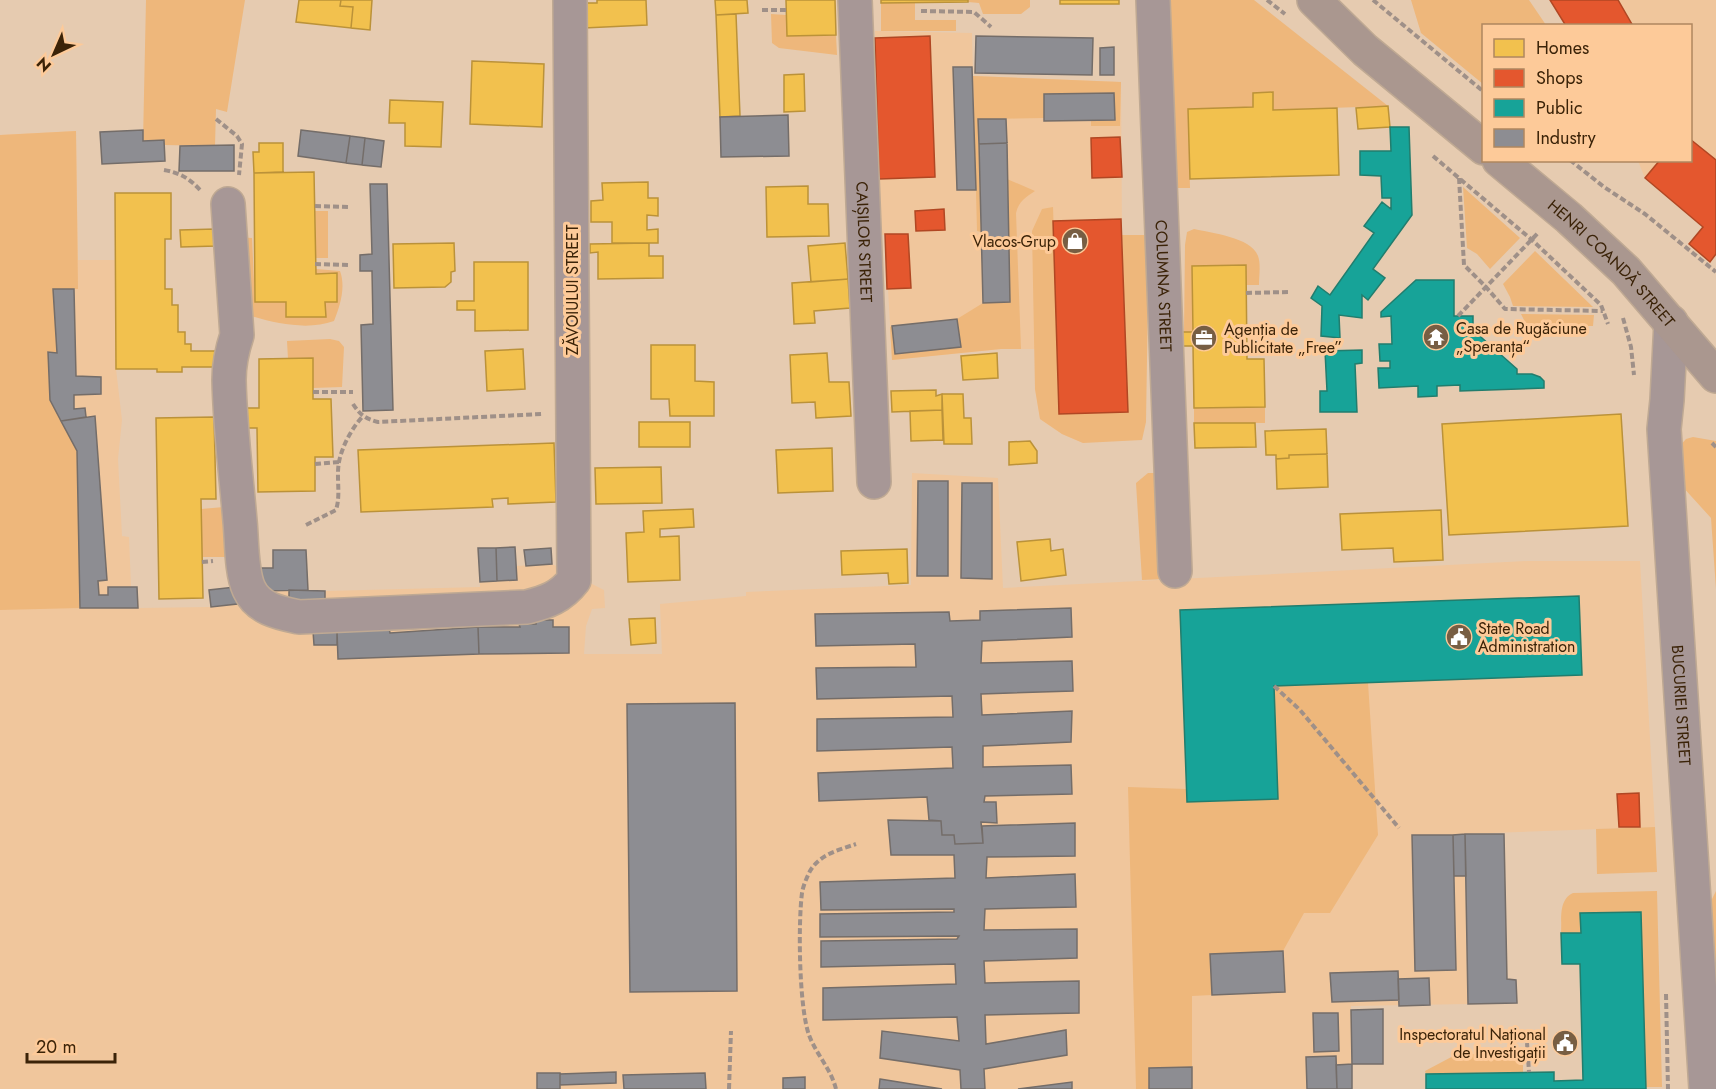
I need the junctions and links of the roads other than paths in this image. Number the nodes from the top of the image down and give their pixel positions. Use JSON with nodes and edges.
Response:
{"nodes":[{"id":1,"x":570,"y":0,"type":"edge"},
{"id":2,"x":855,"y":0,"type":"edge"},
{"id":3,"x":1153,"y":0,"type":"edge"},
{"id":4,"x":1304,"y":11,"type":"edge"},
{"id":5,"x":1482,"y":146,"type":"edge"},
{"id":6,"x":1501,"y":162,"type":"edge"},
{"id":7,"x":228,"y":204,"type":"road end"},
{"id":8,"x":1671,"y":322,"type":"junction"},
{"id":9,"x":1716,"y":376,"type":"edge"},
{"id":10,"x":874,"y":482,"type":"dead end"},
{"id":11,"x":1175,"y":572,"type":"dead end"},
{"id":12,"x":1706,"y":1089,"type":"edge"}],
"edges":[{"from":1,"to":7,"type":"street","name":"ZĂVOIULUI STREET"},
{"from":2,"to":10,"type":"street","name":"CAIȘILOR STREET"},
{"from":3,"to":11,"type":"street","name":"COLUMNA STREET"},
{"from":4,"to":5,"type":"main road"},
{"from":6,"to":8,"type":"main road","name":"HENRI COANDĂ STREET"},
{"from":8,"to":9,"type":"main road","name":"HENRI COANDĂ STREET"},
{"from":8,"to":12,"type":"street","name":"BUCURIEI STREET"}]}
